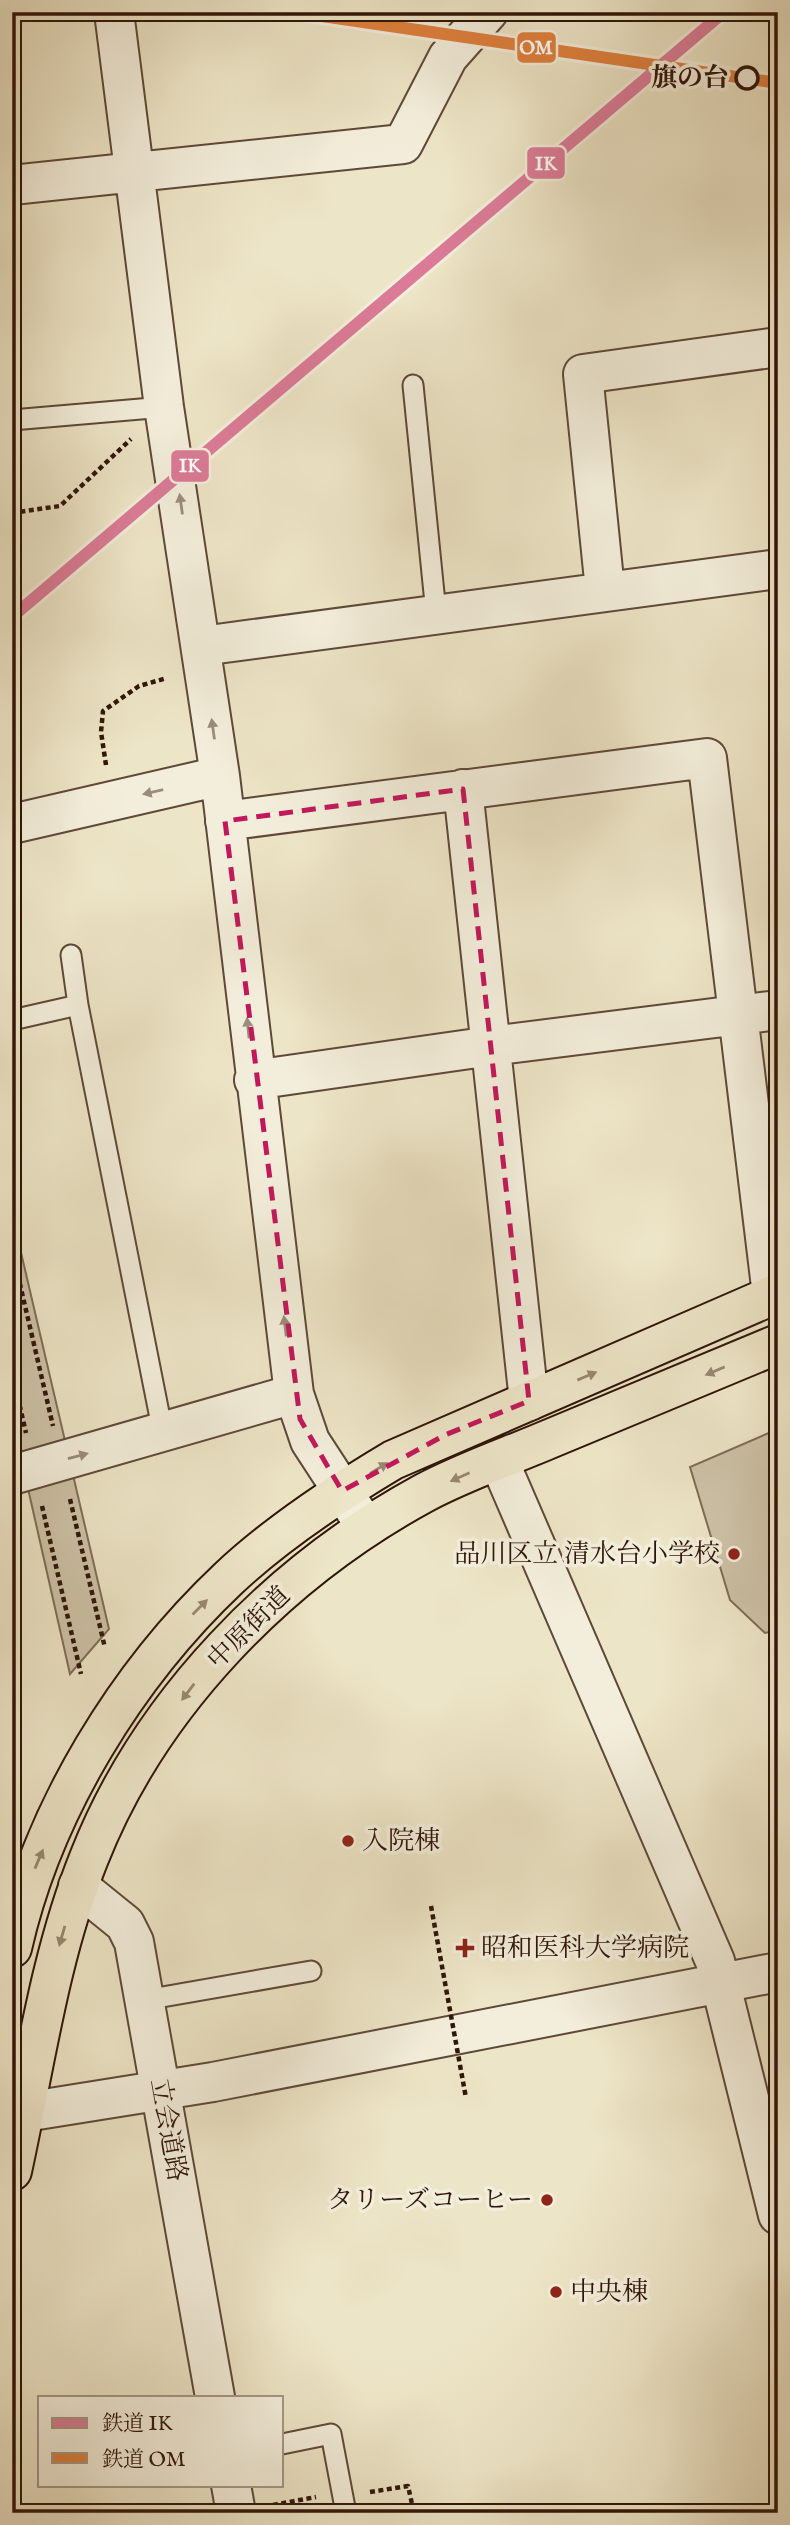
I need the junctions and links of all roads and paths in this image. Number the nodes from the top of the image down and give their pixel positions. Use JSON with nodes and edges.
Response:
{"nodes":[{"id":1,"x":114,"y":12,"type":"edge"},
{"id":2,"x":488,"y":12,"type":"edge"},
{"id":3,"x":135,"y":170,"type":"junction"},
{"id":4,"x":12,"y":185,"type":"edge"},
{"id":5,"x":778,"y":347,"type":"edge"},
{"id":6,"x":413,"y":385,"type":"dead end"},
{"id":7,"x":164,"y":407,"type":"junction"},
{"id":8,"x":12,"y":420,"type":"edge"},
{"id":9,"x":12,"y":513,"type":"edge"},
{"id":10,"x":778,"y":569,"type":"edge"},
{"id":11,"x":604,"y":590,"type":"junction"},
{"id":12,"x":436,"y":613,"type":"junction"},
{"id":13,"x":203,"y":656,"type":"junction"},
{"id":14,"x":220,"y":776,"type":"junction"},
{"id":15,"x":463,"y":789,"type":"junction"},
{"id":16,"x":113,"y":801,"type":"junction"},
{"id":17,"x":225,"y":821,"type":"junction"},
{"id":18,"x":12,"y":824,"type":"edge"},
{"id":19,"x":71,"y":955,"type":"dead end"},
{"id":20,"x":78,"y":1005,"type":"junction"},
{"id":21,"x":778,"y":1010,"type":"edge"},
{"id":22,"x":740,"y":1014,"type":"junction"},
{"id":23,"x":12,"y":1020,"type":"edge"},
{"id":24,"x":491,"y":1046,"type":"junction"},
{"id":25,"x":254,"y":1080,"type":"junction"},
{"id":26,"x":775,"y":1294,"type":"edge"},
{"id":27,"x":778,"y":1344,"type":"edge"},
{"id":28,"x":12,"y":1372,"type":"edge"},
{"id":29,"x":294,"y":1394,"type":"junction"},
{"id":30,"x":528,"y":1401,"type":"junction"},
{"id":31,"x":163,"y":1433,"type":"junction"},
{"id":32,"x":499,"y":1461,"type":"junction"},
{"id":33,"x":23,"y":1472,"type":"edge"},
{"id":34,"x":342,"y":1491,"type":"junction"},
{"id":35,"x":366,"y":1527,"type":"junction"},
{"id":36,"x":81,"y":1674,"type":"dead end"},
{"id":37,"x":78,"y":1886,"type":"junction"},
{"id":38,"x":431,"y":1906,"type":"dead end"},
{"id":39,"x":12,"y":1948,"type":"edge"},
{"id":40,"x":311,"y":1971,"type":"dead end"},
{"id":41,"x":778,"y":1972,"type":"edge"},
{"id":42,"x":720,"y":1985,"type":"junction"},
{"id":43,"x":145,"y":2000,"type":"junction"},
{"id":44,"x":162,"y":2092,"type":"junction"},
{"id":45,"x":466,"y":2098,"type":"dead end"},
{"id":46,"x":25,"y":2112,"type":"junction"},
{"id":47,"x":12,"y":2171,"type":"edge"},
{"id":48,"x":778,"y":2215,"type":"edge"},
{"id":49,"x":215,"y":2396,"type":"edge"},
{"id":50,"x":284,"y":2444,"type":"edge"},
{"id":51,"x":368,"y":2479,"type":"dead end"},
{"id":52,"x":232,"y":2486,"type":"edge"},
{"id":53,"x":320,"y":2497,"type":"dead end"},
{"id":54,"x":254,"y":2509,"type":"edge"},
{"id":55,"x":346,"y":2513,"type":"edge"},
{"id":56,"x":414,"y":2513,"type":"edge"}],
"edges":[{"from":1,"to":3,"type":"street"},
{"from":2,"to":3,"type":"street"},
{"from":3,"to":4,"type":"street"},
{"from":3,"to":7,"type":"street"},
{"from":5,"to":11,"type":"street"},
{"from":6,"to":12,"type":"lane"},
{"from":7,"to":8,"type":"lane"},
{"from":7,"to":9,"type":"path"},
{"from":13,"to":7,"type":"street","one_way":true},
{"from":10,"to":11,"type":"street"},
{"from":11,"to":12,"type":"street"},
{"from":12,"to":13,"type":"street"},
{"from":14,"to":13,"type":"street","one_way":true},
{"from":13,"to":16,"type":"path"},
{"from":14,"to":16,"type":"street","one_way":true},
{"from":14,"to":17,"type":"street"},
{"from":15,"to":17,"type":"street"},
{"from":15,"to":22,"type":"street"},
{"from":15,"to":24,"type":"street"},
{"from":16,"to":18,"type":"street"},
{"from":25,"to":17,"type":"street","one_way":true},
{"from":19,"to":20,"type":"lane"},
{"from":20,"to":23,"type":"lane"},
{"from":20,"to":31,"type":"lane"},
{"from":21,"to":22,"type":"street"},
{"from":22,"to":24,"type":"street"},
{"from":22,"to":26,"type":"street"},
{"from":24,"to":25,"type":"street"},
{"from":24,"to":30,"type":"street"},
{"from":29,"to":25,"type":"street","one_way":true},
{"from":30,"to":26,"type":"main road","name":"中原街道","one_way":true},
{"from":27,"to":32,"type":"main road","name":"中原街道","one_way":true},
{"from":28,"to":33,"type":"path"},
{"from":29,"to":31,"type":"street"},
{"from":29,"to":34,"type":"street"},
{"from":34,"to":30,"type":"main road","name":"中原街道","one_way":true},
{"from":33,"to":31,"type":"street","one_way":true},
{"from":32,"to":35,"type":"main road","name":"中原街道","one_way":true},
{"from":32,"to":42,"type":"street"},
{"from":33,"to":36,"type":"path"},
{"from":34,"to":35,"type":"street"},
{"from":39,"to":34,"type":"main road","name":"中原街道","one_way":true},
{"from":35,"to":37,"type":"main road","name":"中原街道","one_way":true},
{"from":37,"to":43,"type":"street","name":"立会道路"},
{"from":37,"to":46,"type":"main road","name":"中原街道","one_way":true},
{"from":38,"to":45,"type":"path","bridge":true},
{"from":40,"to":43,"type":"lane"},
{"from":41,"to":42,"type":"street"},
{"from":42,"to":44,"type":"street"},
{"from":42,"to":48,"type":"street"},
{"from":43,"to":44,"type":"street","name":"立会道路"},
{"from":44,"to":46,"type":"street"},
{"from":44,"to":49,"type":"street","name":"立会道路"},
{"from":46,"to":47,"type":"main road","name":"中原街道"},
{"from":50,"to":55,"type":"lane"},
{"from":51,"to":56,"type":"path"},
{"from":52,"to":54,"type":"street"},
{"from":53,"to":54,"type":"path"}]}
